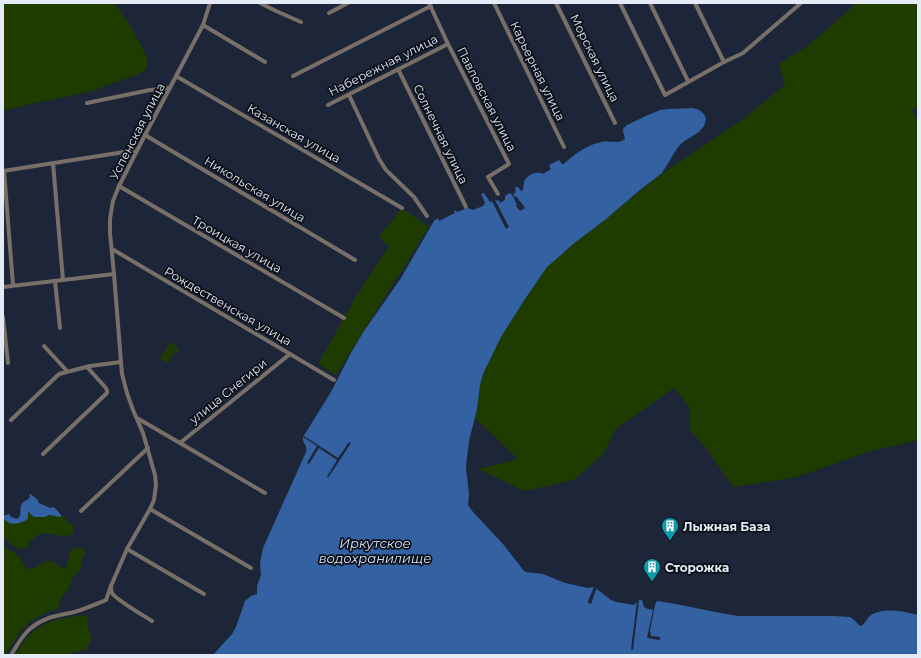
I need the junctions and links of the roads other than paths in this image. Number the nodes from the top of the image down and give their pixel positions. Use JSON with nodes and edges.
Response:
{"nodes":[{"id":1,"x":210,"y":3,"type":"edge"},
{"id":2,"x":260,"y":3,"type":"edge"},
{"id":3,"x":348,"y":3,"type":"edge"},
{"id":4,"x":494,"y":3,"type":"edge"},
{"id":5,"x":556,"y":3,"type":"edge"},
{"id":6,"x":620,"y":3,"type":"edge"},
{"id":7,"x":650,"y":3,"type":"edge"},
{"id":8,"x":695,"y":3,"type":"edge"},
{"id":9,"x":801,"y":3,"type":"edge"},
{"id":10,"x":430,"y":5,"type":"edge"},
{"id":11,"x":329,"y":13,"type":"dead end"},
{"id":12,"x":301,"y":22,"type":"dead end"},
{"id":13,"x":203,"y":26,"type":"junction"},
{"id":14,"x":448,"y":44,"type":"junction"},
{"id":15,"x":265,"y":62,"type":"dead end"},
{"id":16,"x":724,"y":62,"type":"junction"},
{"id":17,"x":398,"y":69,"type":"junction"},
{"id":18,"x":176,"y":76,"type":"junction"},
{"id":19,"x":293,"y":76,"type":"dead end"},
{"id":20,"x":688,"y":81,"type":"junction"},
{"id":21,"x":170,"y":88,"type":"junction"},
{"id":22,"x":349,"y":95,"type":"junction"},
{"id":23,"x":87,"y":103,"type":"dead end"},
{"id":24,"x":328,"y":105,"type":"dead end"},
{"id":25,"x":615,"y":123,"type":"dead end"},
{"id":26,"x":145,"y":135,"type":"junction"},
{"id":27,"x":564,"y":147,"type":"dead end"},
{"id":28,"x":137,"y":150,"type":"junction"},
{"id":29,"x":53,"y":163,"type":"junction"},
{"id":30,"x":4,"y":171,"type":"edge"},
{"id":31,"x":119,"y":186,"type":"junction"},
{"id":32,"x":498,"y":194,"type":"dead end"},
{"id":33,"x":466,"y":207,"type":"dead end"},
{"id":34,"x":402,"y":208,"type":"dead end"},
{"id":35,"x":427,"y":216,"type":"dead end"},
{"id":36,"x":112,"y":249,"type":"junction"},
{"id":37,"x":355,"y":260,"type":"dead end"},
{"id":38,"x":114,"y":274,"type":"junction"},
{"id":39,"x":62,"y":280,"type":"junction"},
{"id":40,"x":55,"y":281,"type":"junction"},
{"id":41,"x":13,"y":285,"type":"junction"},
{"id":42,"x":3,"y":287,"type":"edge"},
{"id":43,"x":3,"y":317,"type":"edge"},
{"id":44,"x":344,"y":318,"type":"dead end"},
{"id":45,"x":60,"y":328,"type":"dead end"},
{"id":46,"x":44,"y":346,"type":"dead end"},
{"id":47,"x":290,"y":354,"type":"junction"},
{"id":48,"x":120,"y":362,"type":"junction"},
{"id":49,"x":8,"y":363,"type":"dead end"},
{"id":50,"x":87,"y":367,"type":"junction"},
{"id":51,"x":67,"y":371,"type":"junction"},
{"id":52,"x":334,"y":380,"type":"dead end"},
{"id":53,"x":137,"y":418,"type":"junction"},
{"id":54,"x":11,"y":420,"type":"dead end"},
{"id":55,"x":180,"y":443,"type":"junction"},
{"id":56,"x":148,"y":448,"type":"junction"},
{"id":57,"x":43,"y":454,"type":"dead end"},
{"id":58,"x":265,"y":493,"type":"dead end"},
{"id":59,"x":150,"y":509,"type":"junction"},
{"id":60,"x":81,"y":511,"type":"dead end"},
{"id":61,"x":127,"y":549,"type":"junction"},
{"id":62,"x":251,"y":568,"type":"dead end"},
{"id":63,"x":111,"y":586,"type":"junction"},
{"id":64,"x":204,"y":594,"type":"dead end"},
{"id":65,"x":152,"y":620,"type":"dead end"},
{"id":66,"x":11,"y":655,"type":"edge"}],
"edges":[{"from":1,"to":13,"type":"street","name":"Успенская улица"},
{"from":2,"to":12,"type":"street"},
{"from":3,"to":11,"type":"street"},
{"from":4,"to":27,"type":"street","name":"Карьерная улица"},
{"from":5,"to":25,"type":"street","name":"Морская улица"},
{"from":6,"to":20,"type":"street"},
{"from":7,"to":20,"type":"street"},
{"from":8,"to":16,"type":"street"},
{"from":9,"to":16,"type":"street"},
{"from":10,"to":14,"type":"street","name":"Павловская улица"},
{"from":10,"to":19,"type":"street"},
{"from":13,"to":15,"type":"street"},
{"from":13,"to":18,"type":"street","name":"Успенская улица"},
{"from":14,"to":17,"type":"street","name":"Набережная улица"},
{"from":14,"to":32,"type":"street","name":"Павловская улица"},
{"from":16,"to":20,"type":"street"},
{"from":17,"to":22,"type":"street","name":"Набережная улица"},
{"from":17,"to":33,"type":"street","name":"Солнечная улица"},
{"from":18,"to":21,"type":"street","name":"Успенская улица"},
{"from":18,"to":34,"type":"street","name":"Казанская улица"},
{"from":21,"to":23,"type":"street"},
{"from":21,"to":26,"type":"street","name":"Успенская улица"},
{"from":22,"to":24,"type":"street","name":"Набережная улица"},
{"from":22,"to":35,"type":"street"},
{"from":26,"to":28,"type":"street","name":"Успенская улица"},
{"from":26,"to":37,"type":"street","name":"Никольская улица"},
{"from":28,"to":29,"type":"street"},
{"from":28,"to":31,"type":"street","name":"Успенская улица"},
{"from":29,"to":30,"type":"street"},
{"from":29,"to":39,"type":"street"},
{"from":30,"to":41,"type":"street"},
{"from":31,"to":36,"type":"street","name":"Успенская улица"},
{"from":31,"to":44,"type":"street","name":"Троицкая улица"},
{"from":36,"to":38,"type":"street","name":"Успенская улица"},
{"from":36,"to":47,"type":"street","name":"Рождественская улица"},
{"from":38,"to":39,"type":"street"},
{"from":38,"to":48,"type":"street","name":"Успенская улица"},
{"from":39,"to":40,"type":"street"},
{"from":40,"to":41,"type":"street"},
{"from":40,"to":45,"type":"street"},
{"from":41,"to":42,"type":"street"},
{"from":43,"to":49,"type":"street"},
{"from":46,"to":51,"type":"street"},
{"from":47,"to":52,"type":"street","name":"Рождественская улица"},
{"from":47,"to":55,"type":"street","name":"улица Снегири"},
{"from":48,"to":50,"type":"street"},
{"from":48,"to":53,"type":"street","name":"Успенская улица"},
{"from":50,"to":51,"type":"street"},
{"from":50,"to":57,"type":"street"},
{"from":51,"to":54,"type":"street"},
{"from":53,"to":55,"type":"street"},
{"from":53,"to":56,"type":"street","name":"Успенская улица"},
{"from":55,"to":58,"type":"street"},
{"from":56,"to":59,"type":"street","name":"Успенская улица"},
{"from":56,"to":60,"type":"street"},
{"from":59,"to":61,"type":"street","name":"Успенская улица"},
{"from":59,"to":62,"type":"street"},
{"from":61,"to":63,"type":"street","name":"Успенская улица"},
{"from":61,"to":64,"type":"street"},
{"from":63,"to":65,"type":"street"},
{"from":63,"to":66,"type":"street","name":"Успенская улица"}]}
